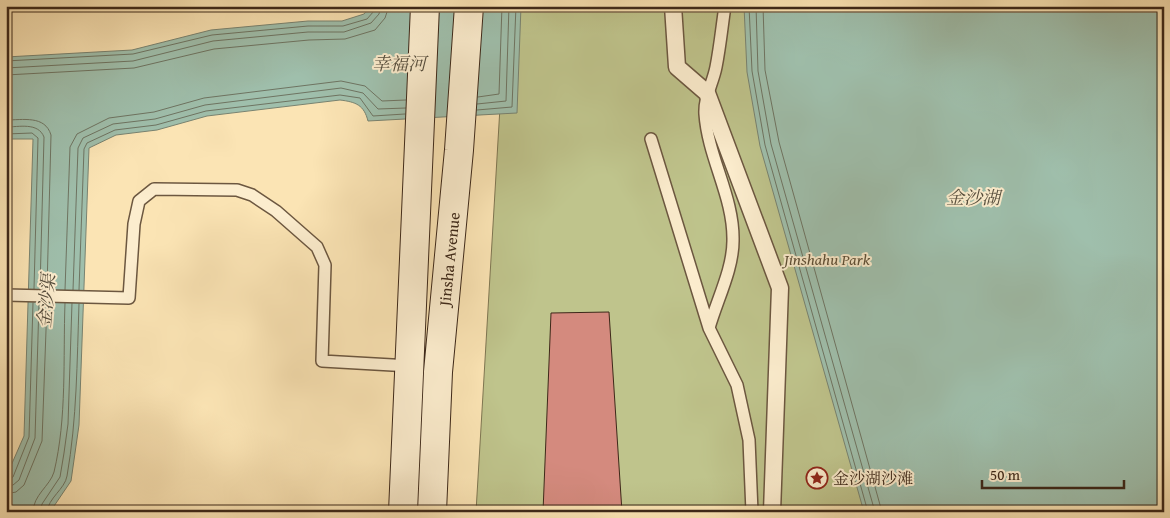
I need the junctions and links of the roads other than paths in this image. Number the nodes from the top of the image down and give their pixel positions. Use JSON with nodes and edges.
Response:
{"nodes":[{"id":1,"x":425,"y":6,"type":"edge"},
{"id":2,"x":469,"y":6,"type":"edge"},
{"id":3,"x":673,"y":6,"type":"edge"},
{"id":4,"x":725,"y":6,"type":"edge"},
{"id":5,"x":706,"y":93,"type":"junction"},
{"id":6,"x":651,"y":140,"type":"dead end"},
{"id":7,"x":6,"y":295,"type":"edge"},
{"id":8,"x":709,"y":328,"type":"junction"},
{"id":9,"x":410,"y":366,"type":"junction"},
{"id":10,"x":403,"y":512,"type":"edge"},
{"id":11,"x":432,"y":512,"type":"edge"},
{"id":12,"x":752,"y":512,"type":"edge"},
{"id":13,"x":772,"y":512,"type":"edge"}],
"edges":[{"from":1,"to":9,"type":"main road","name":"Jinsha Avenue"},
{"from":2,"to":11,"type":"main road","name":"Jinsha Avenue"},
{"from":3,"to":5,"type":"street"},
{"from":4,"to":5,"type":"lane"},
{"from":5,"to":8,"type":"lane"},
{"from":5,"to":13,"type":"street"},
{"from":6,"to":8,"type":"lane"},
{"from":7,"to":9,"type":"lane"},
{"from":8,"to":12,"type":"lane"},
{"from":9,"to":10,"type":"main road","name":"Jinsha Avenue"}]}
